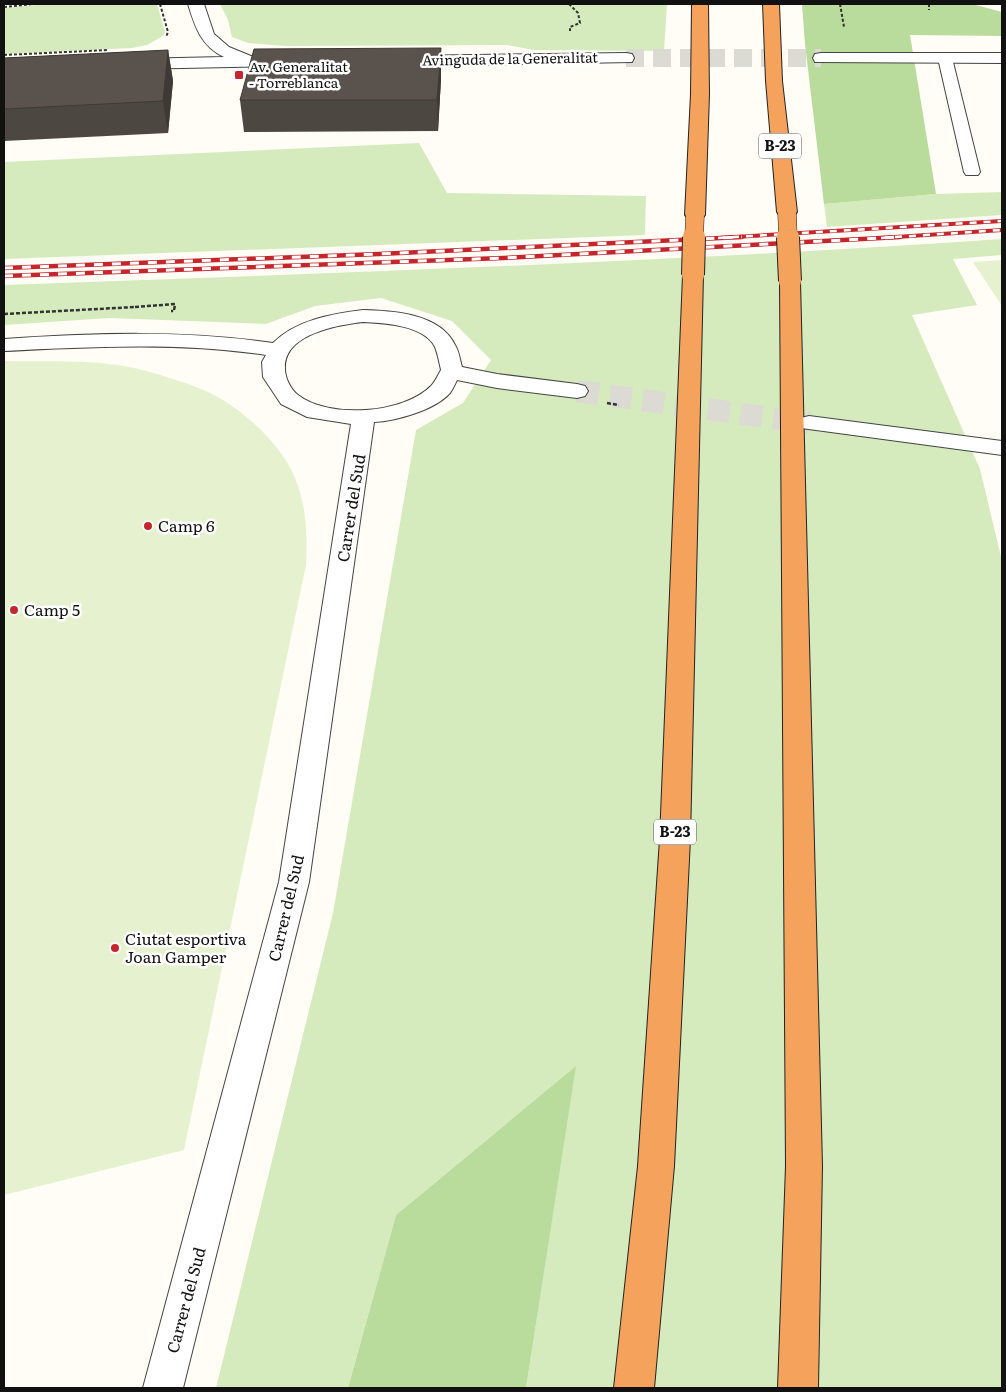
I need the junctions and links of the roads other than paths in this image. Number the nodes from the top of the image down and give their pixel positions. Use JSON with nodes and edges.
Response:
{"nodes":[{"id":1,"x":196,"y":4,"type":"edge"},
{"id":2,"x":700,"y":4,"type":"edge"},
{"id":3,"x":771,"y":4,"type":"edge"},
{"id":4,"x":204,"y":33,"type":"junction"},
{"id":5,"x":116,"y":57,"type":"edge"},
{"id":6,"x":626,"y":58,"type":"tunnel mouth"},
{"id":7,"x":821,"y":58,"type":"tunnel mouth"},
{"id":8,"x":945,"y":58,"type":"junction"},
{"id":9,"x":1002,"y":58,"type":"edge"},
{"id":10,"x":253,"y":61,"type":"junction"},
{"id":11,"x":306,"y":61,"type":"edge"},
{"id":12,"x":384,"y":61,"type":"edge"},
{"id":13,"x":154,"y":63,"type":"junction"},
{"id":14,"x":972,"y":172,"type":"dead end"},
{"id":15,"x":4,"y":346,"type":"edge"},
{"id":16,"x":279,"y":350,"type":"junction"},
{"id":17,"x":452,"y":372,"type":"junction"},
{"id":18,"x":577,"y":391,"type":"tunnel mouth"},
{"id":19,"x":363,"y":418,"type":"junction"},
{"id":20,"x":809,"y":423,"type":"tunnel mouth"},
{"id":21,"x":1002,"y":448,"type":"edge"},
{"id":22,"x":162,"y":1388,"type":"edge"},
{"id":23,"x":634,"y":1388,"type":"edge"},
{"id":24,"x":798,"y":1388,"type":"edge"}],
"edges":[{"from":1,"to":4,"type":"street"},
{"from":2,"to":23,"type":"highway","number":"B-23","bridge":true},
{"from":3,"to":24,"type":"highway","number":"B-23","bridge":true},
{"from":4,"to":10,"type":"street"},
{"from":4,"to":13,"type":"street"},
{"from":5,"to":13,"type":"street"},
{"from":6,"to":12,"type":"street","name":"Avinguda de la Generalitat"},
{"from":7,"to":8,"type":"street"},
{"from":8,"to":9,"type":"street"},
{"from":8,"to":14,"type":"lane"},
{"from":10,"to":11,"type":"street"},
{"from":10,"to":13,"type":"street"},
{"from":15,"to":16,"type":"street"},
{"from":16,"to":17,"type":"street"},
{"from":16,"to":19,"type":"street"},
{"from":17,"to":18,"type":"street"},
{"from":17,"to":19,"type":"street"},
{"from":19,"to":22,"type":"street","name":"Carrer del Sud"},
{"from":20,"to":21,"type":"street"}]}
